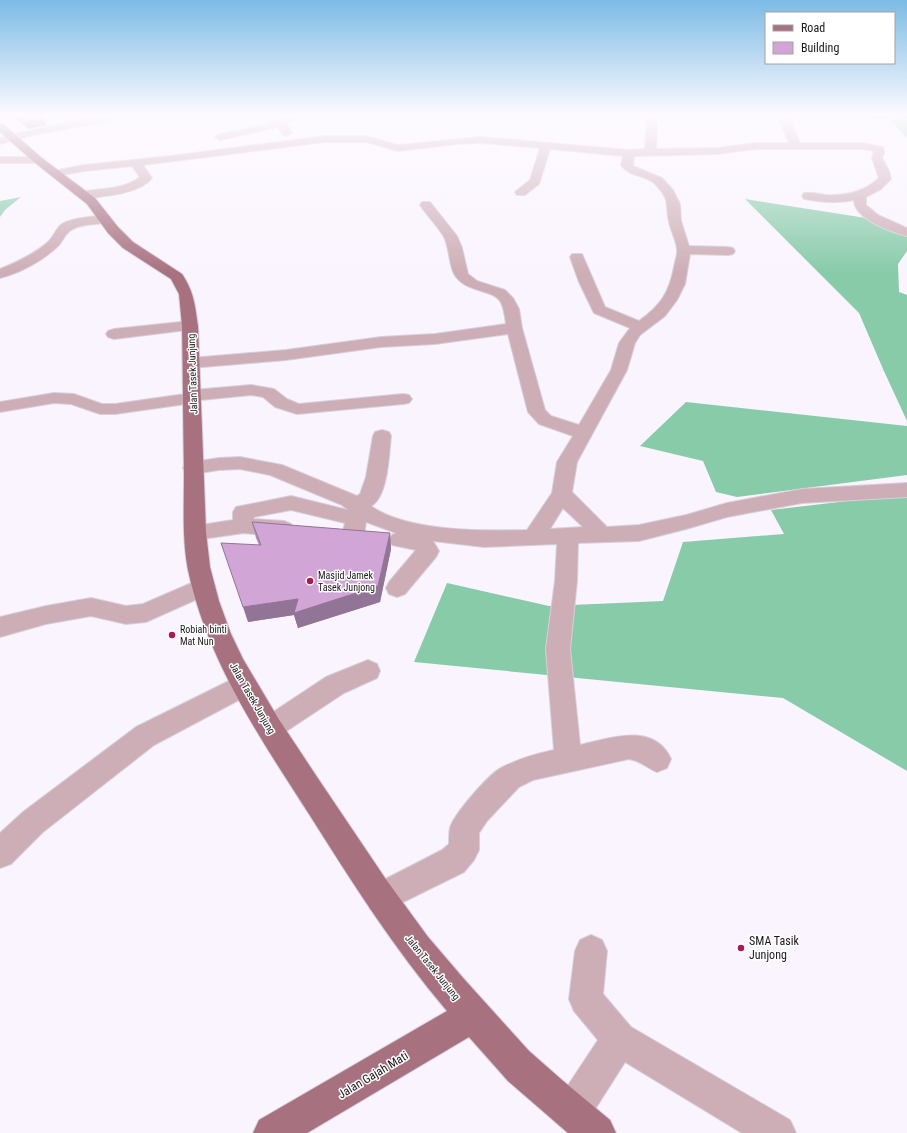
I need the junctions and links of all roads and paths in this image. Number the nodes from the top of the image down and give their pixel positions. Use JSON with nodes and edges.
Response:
{"nodes":[{"id":1,"x":48,"y":167,"type":"edge"},
{"id":2,"x":76,"y":167,"type":"edge"},
{"id":3,"x":95,"y":167,"type":"edge"},
{"id":4,"x":139,"y":167,"type":"edge"},
{"id":5,"x":539,"y":167,"type":"edge"},
{"id":6,"x":628,"y":167,"type":"edge"},
{"id":7,"x":881,"y":167,"type":"edge"},
{"id":8,"x":521,"y":192,"type":"dead end"},
{"id":9,"x":85,"y":195,"type":"junction"},
{"id":10,"x":860,"y":195,"type":"junction"},
{"id":11,"x":808,"y":196,"type":"dead end"},
{"id":12,"x":426,"y":205,"type":"dead end"},
{"id":13,"x":105,"y":219,"type":"junction"},
{"id":14,"x":907,"y":232,"type":"edge"},
{"id":15,"x":684,"y":250,"type":"junction"},
{"id":16,"x":728,"y":251,"type":"dead end"},
{"id":17,"x":577,"y":257,"type":"dead end"},
{"id":18,"x":0,"y":274,"type":"edge"},
{"id":19,"x":190,"y":326,"type":"junction"},
{"id":20,"x":640,"y":327,"type":"junction"},
{"id":21,"x":514,"y":328,"type":"junction"},
{"id":22,"x":114,"y":334,"type":"dead end"},
{"id":23,"x":191,"y":363,"type":"junction"},
{"id":24,"x":193,"y":396,"type":"junction"},
{"id":25,"x":403,"y":399,"type":"dead end"},
{"id":26,"x":0,"y":407,"type":"edge"},
{"id":27,"x":583,"y":433,"type":"junction"},
{"id":28,"x":382,"y":436,"type":"dead end"},
{"id":29,"x":193,"y":468,"type":"junction"},
{"id":30,"x":907,"y":490,"type":"edge"},
{"id":31,"x":562,"y":494,"type":"junction"},
{"id":32,"x":356,"y":505,"type":"junction"},
{"id":33,"x":244,"y":526,"type":"junction"},
{"id":34,"x":306,"y":531,"type":"edge"},
{"id":35,"x":195,"y":532,"type":"junction"},
{"id":36,"x":602,"y":534,"type":"junction"},
{"id":37,"x":568,"y":535,"type":"junction"},
{"id":38,"x":534,"y":536,"type":"junction"},
{"id":39,"x":203,"y":587,"type":"junction"},
{"id":40,"x":397,"y":588,"type":"dead end"},
{"id":41,"x":0,"y":627,"type":"edge"},
{"id":42,"x":368,"y":672,"type":"dead end"},
{"id":43,"x":243,"y":684,"type":"junction"},
{"id":44,"x":270,"y":728,"type":"junction"},
{"id":45,"x":657,"y":759,"type":"dead end"},
{"id":46,"x":568,"y":760,"type":"junction"},
{"id":47,"x":0,"y":853,"type":"edge"},
{"id":48,"x":381,"y":898,"type":"junction"},
{"id":49,"x":590,"y":951,"type":"dead end"},
{"id":50,"x":473,"y":1015,"type":"junction"},
{"id":51,"x":619,"y":1039,"type":"junction"},
{"id":52,"x":585,"y":1122,"type":"edge"},
{"id":53,"x":272,"y":1133,"type":"edge"},
{"id":54,"x":777,"y":1133,"type":"edge"}],
"edges":[{"from":1,"to":9,"type":"main road","name":"Jalan Tasek Junjung"},
{"from":2,"to":3,"type":"street"},
{"from":4,"to":9,"type":"street"},
{"from":5,"to":8,"type":"street"},
{"from":6,"to":15,"type":"street"},
{"from":7,"to":10,"type":"street"},
{"from":9,"to":13,"type":"main road","name":"Jalan Tasek Junjung"},
{"from":10,"to":11,"type":"street"},
{"from":10,"to":14,"type":"street"},
{"from":12,"to":21,"type":"street"},
{"from":13,"to":18,"type":"street"},
{"from":13,"to":19,"type":"main road","name":"Jalan Tasek Junjung"},
{"from":15,"to":16,"type":"street"},
{"from":15,"to":20,"type":"street"},
{"from":17,"to":20,"type":"street"},
{"from":19,"to":22,"type":"street"},
{"from":19,"to":23,"type":"main road","name":"Jalan Tasek Junjung"},
{"from":20,"to":27,"type":"street"},
{"from":21,"to":23,"type":"street"},
{"from":21,"to":27,"type":"street"},
{"from":23,"to":24,"type":"main road","name":"Jalan Tasek Junjung"},
{"from":24,"to":25,"type":"street"},
{"from":24,"to":26,"type":"street"},
{"from":24,"to":29,"type":"main road","name":"Jalan Tasek Junjung"},
{"from":27,"to":31,"type":"street"},
{"from":28,"to":32,"type":"street"},
{"from":29,"to":32,"type":"street"},
{"from":29,"to":35,"type":"main road","name":"Jalan Tasek Junjung"},
{"from":30,"to":36,"type":"street"},
{"from":31,"to":36,"type":"street"},
{"from":31,"to":38,"type":"street"},
{"from":32,"to":38,"type":"street"},
{"from":33,"to":34,"type":"street"},
{"from":33,"to":35,"type":"street"},
{"from":33,"to":40,"type":"street"},
{"from":35,"to":39,"type":"main road","name":"Jalan Tasek Junjung"},
{"from":36,"to":37,"type":"street"},
{"from":37,"to":38,"type":"street"},
{"from":37,"to":46,"type":"street"},
{"from":39,"to":41,"type":"street"},
{"from":39,"to":43,"type":"main road","name":"Jalan Tasek Junjung"},
{"from":42,"to":44,"type":"street"},
{"from":43,"to":44,"type":"main road","name":"Jalan Tasek Junjung"},
{"from":43,"to":47,"type":"street"},
{"from":44,"to":48,"type":"main road","name":"Jalan Tasek Junjung"},
{"from":45,"to":46,"type":"street"},
{"from":46,"to":48,"type":"street"},
{"from":48,"to":50,"type":"main road","name":"Jalan Tasek Junjung"},
{"from":49,"to":51,"type":"street"},
{"from":50,"to":52,"type":"main road","name":"Jalan Tasek Junjung"},
{"from":50,"to":53,"type":"main road","name":"Jalan Gajah Mati"},
{"from":51,"to":52,"type":"street"},
{"from":51,"to":54,"type":"street"}]}
